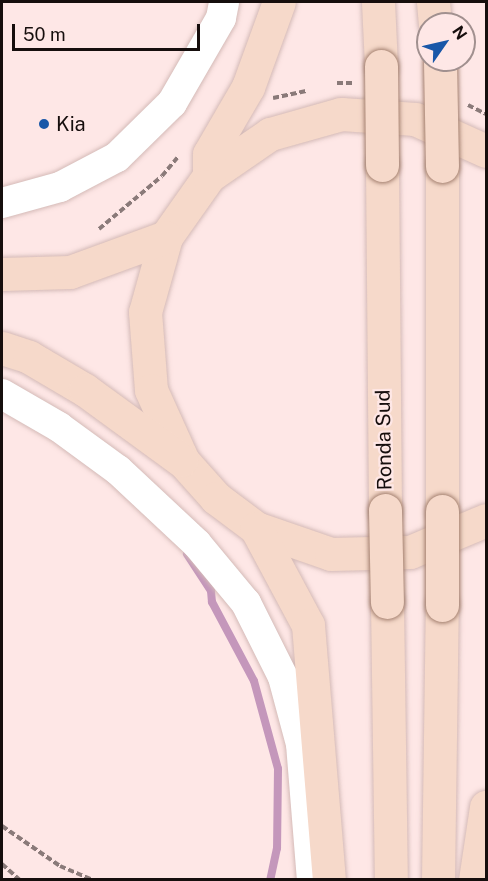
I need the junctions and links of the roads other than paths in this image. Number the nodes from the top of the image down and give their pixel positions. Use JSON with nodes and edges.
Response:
{"nodes":[{"id":1,"x":224,"y":2,"type":"edge"},
{"id":2,"x":279,"y":2,"type":"edge"},
{"id":3,"x":378,"y":2,"type":"edge"},
{"id":4,"x":439,"y":72,"type":"edge"},
{"id":5,"x":486,"y":151,"type":"edge"},
{"id":6,"x":209,"y":176,"type":"junction"},
{"id":7,"x":2,"y":203,"type":"edge"},
{"id":8,"x":166,"y":237,"type":"junction"},
{"id":9,"x":2,"y":274,"type":"edge"},
{"id":10,"x":2,"y":348,"type":"edge"},
{"id":11,"x":2,"y":394,"type":"edge"},
{"id":12,"x":183,"y":460,"type":"junction"},
{"id":13,"x":486,"y":520,"type":"edge"},
{"id":14,"x":256,"y":528,"type":"junction"},
{"id":15,"x":486,"y":828,"type":"edge"},
{"id":16,"x":312,"y":879,"type":"edge"},
{"id":17,"x":329,"y":879,"type":"edge"},
{"id":18,"x":391,"y":879,"type":"edge"},
{"id":19,"x":438,"y":879,"type":"edge"},
{"id":20,"x":475,"y":879,"type":"edge"}],
"edges":[{"from":1,"to":7,"type":"street"},
{"from":2,"to":6,"type":"main road"},
{"from":3,"to":18,"type":"main road","name":"Ronda Sud","bridge":true},
{"from":4,"to":19,"type":"main road","bridge":true},
{"from":5,"to":6,"type":"main road"},
{"from":6,"to":8,"type":"main road"},
{"from":8,"to":9,"type":"main road"},
{"from":8,"to":12,"type":"main road"},
{"from":10,"to":12,"type":"main road"},
{"from":11,"to":16,"type":"street"},
{"from":12,"to":14,"type":"main road"},
{"from":13,"to":14,"type":"main road"},
{"from":14,"to":17,"type":"main road"},
{"from":15,"to":20,"type":"main road"}]}
